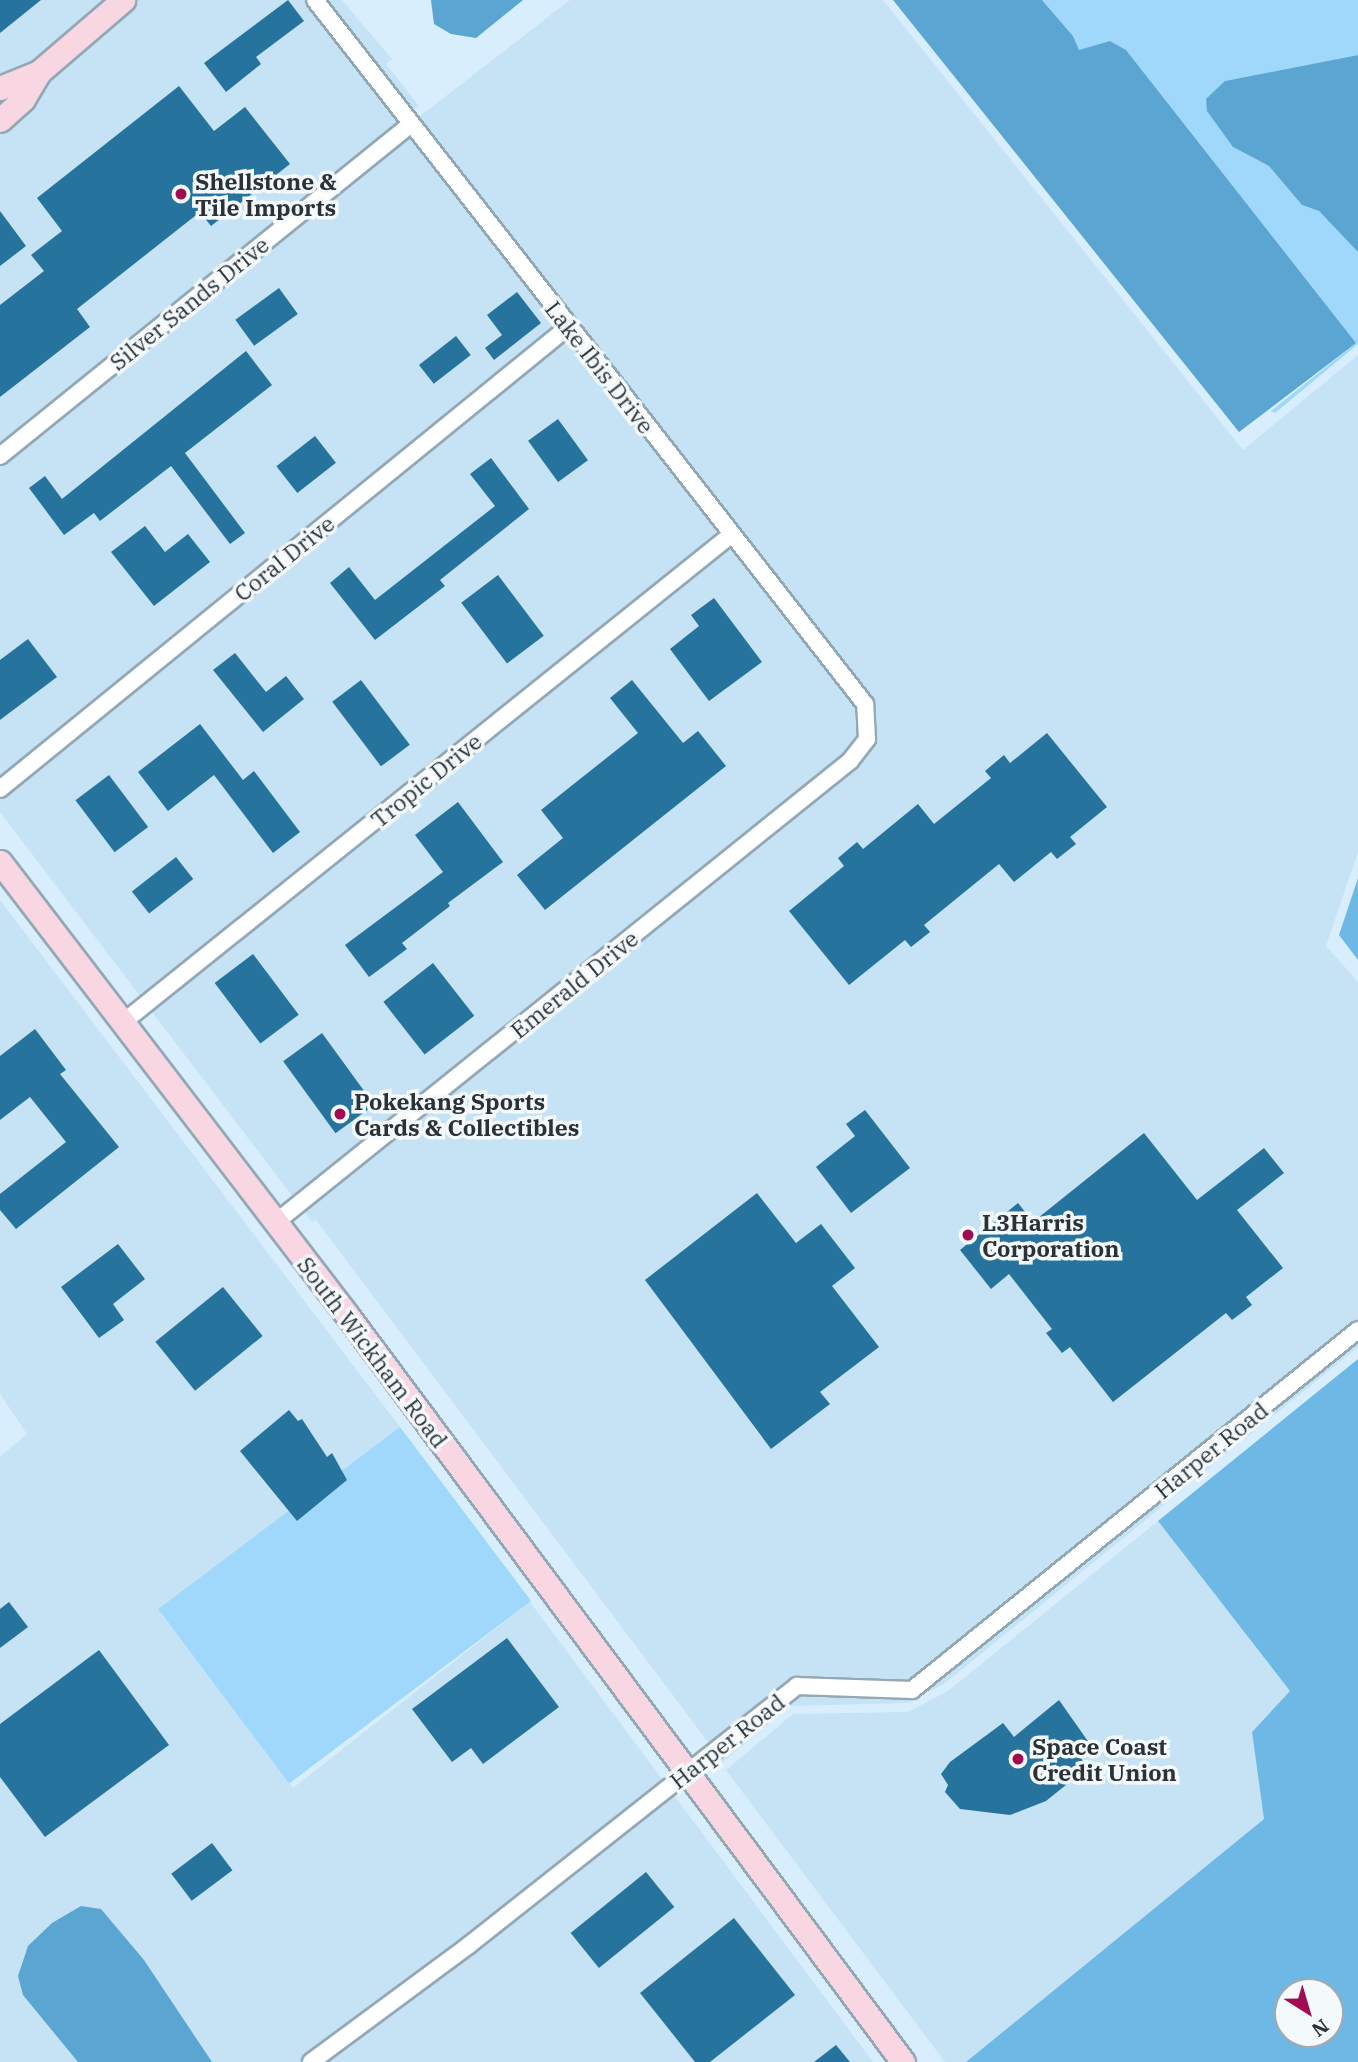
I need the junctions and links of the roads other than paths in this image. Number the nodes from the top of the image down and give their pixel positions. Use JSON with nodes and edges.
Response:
{"nodes":[{"id":1,"x":123,"y":0,"type":"edge"},
{"id":2,"x":315,"y":0,"type":"edge"},
{"id":3,"x":38,"y":72,"type":"junction"},
{"id":4,"x":0,"y":88,"type":"edge"},
{"id":5,"x":0,"y":120,"type":"edge"},
{"id":6,"x":411,"y":124,"type":"junction"},
{"id":7,"x":568,"y":327,"type":"junction"},
{"id":8,"x":0,"y":456,"type":"edge"},
{"id":9,"x":731,"y":535,"type":"junction"},
{"id":10,"x":867,"y":739,"type":"joint"},
{"id":11,"x":0,"y":789,"type":"edge"},
{"id":12,"x":0,"y":862,"type":"edge"},
{"id":13,"x":121,"y":1024,"type":"junction"},
{"id":14,"x":275,"y":1223,"type":"junction"},
{"id":15,"x":1358,"y":1331,"type":"edge"},
{"id":16,"x":686,"y":1773,"type":"junction"},
{"id":17,"x":311,"y":2062,"type":"edge"},
{"id":18,"x":903,"y":2062,"type":"edge"}],
"edges":[{"from":1,"to":3,"type":"main road"},
{"from":2,"to":6,"type":"street","name":"Lake Ibis Drive"},
{"from":3,"to":4,"type":"main road"},
{"from":3,"to":5,"type":"main road"},
{"from":6,"to":7,"type":"street","name":"Lake Ibis Drive"},
{"from":6,"to":8,"type":"street","name":"Silver Sands Drive"},
{"from":7,"to":9,"type":"street","name":"Lake Ibis Drive"},
{"from":7,"to":11,"type":"street","name":"Coral Drive"},
{"from":9,"to":10,"type":"street","name":"Lake Ibis Drive"},
{"from":9,"to":13,"type":"street","name":"Tropic Drive"},
{"from":10,"to":14,"type":"street","name":"Emerald Drive"},
{"from":12,"to":13,"type":"main road","name":"South Wickham Road"},
{"from":13,"to":14,"type":"main road","name":"South Wickham Road"},
{"from":14,"to":16,"type":"main road","name":"South Wickham Road"},
{"from":15,"to":16,"type":"street","name":"Harper Road"},
{"from":16,"to":17,"type":"street","name":"Harper Road"},
{"from":16,"to":18,"type":"main road","name":"South Wickham Road"}]}
